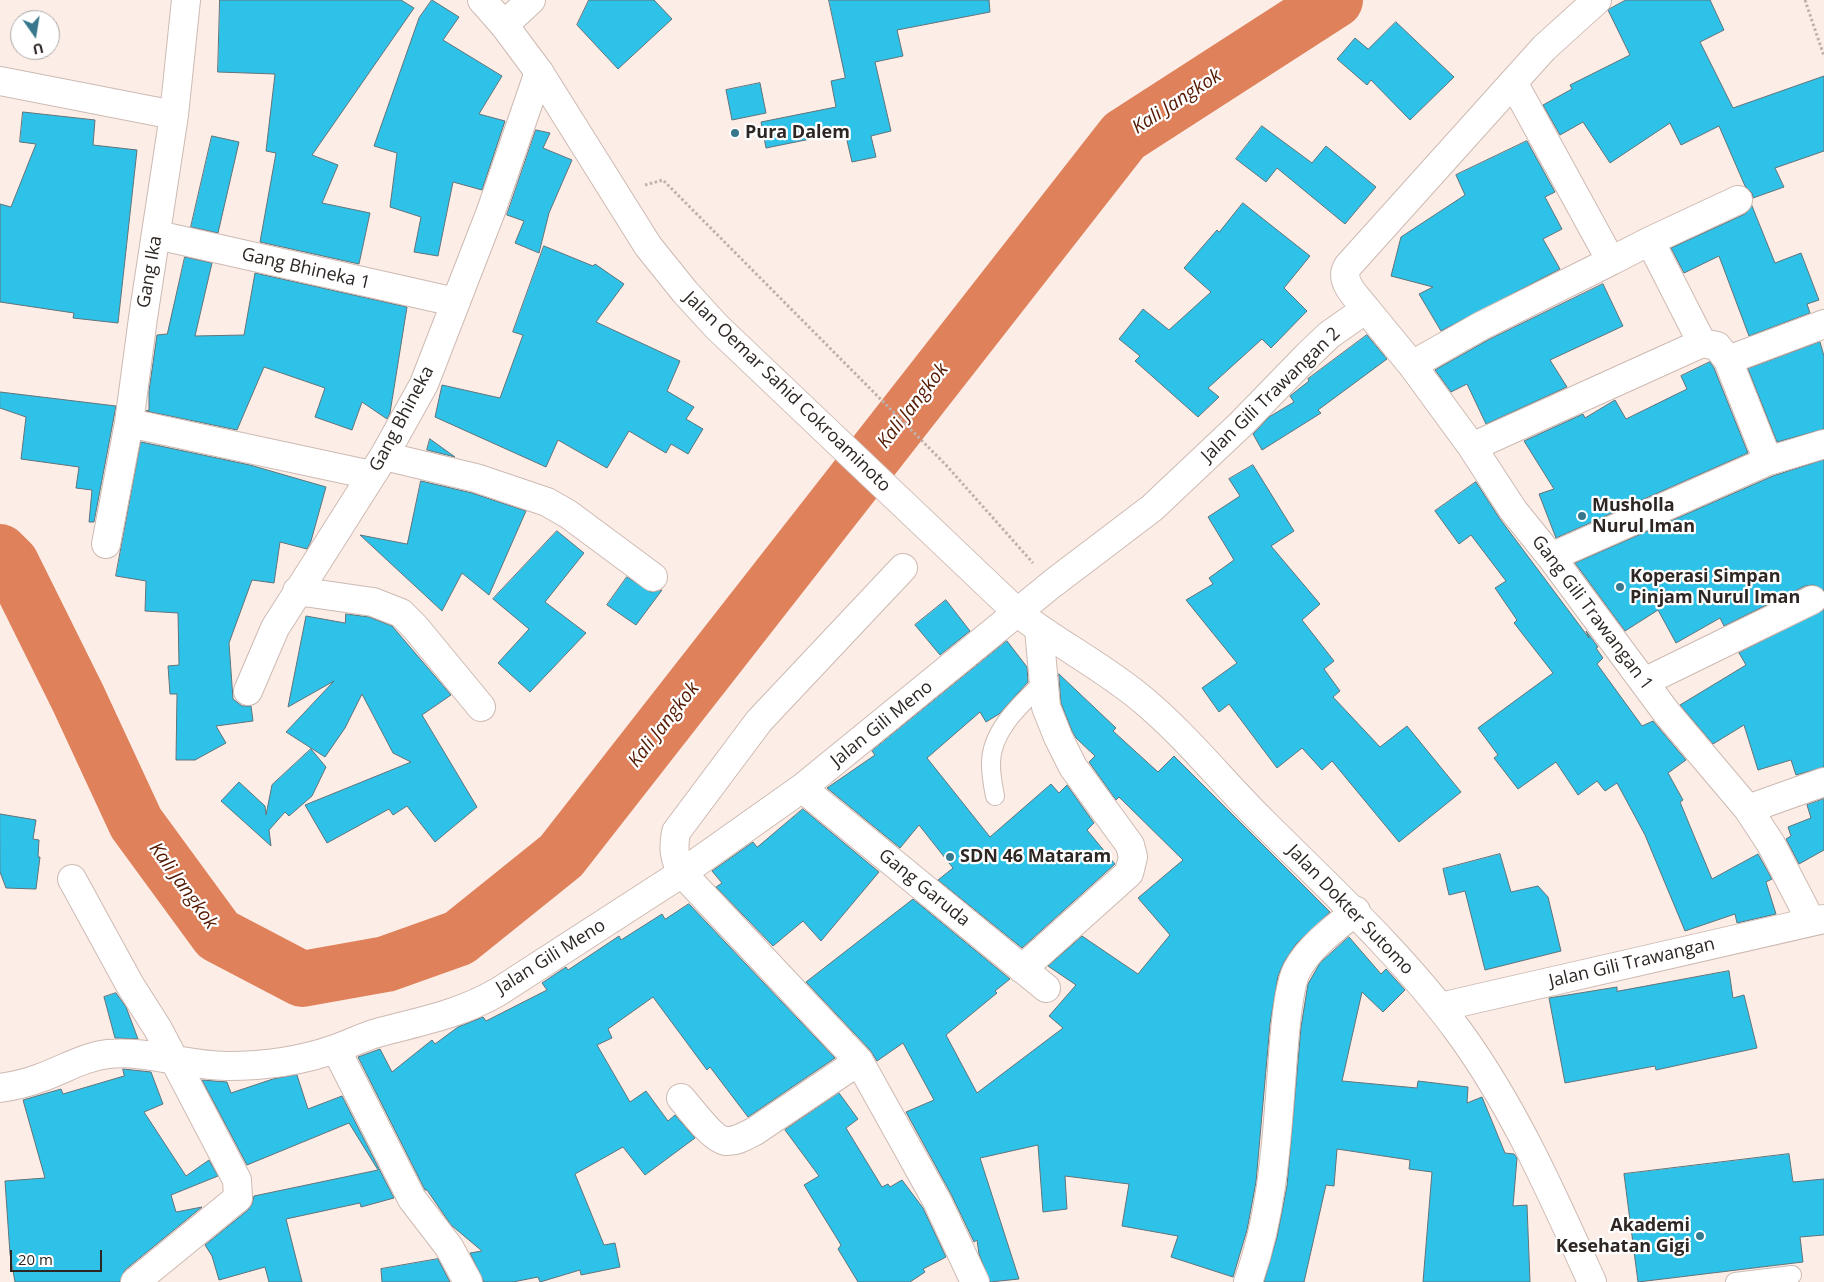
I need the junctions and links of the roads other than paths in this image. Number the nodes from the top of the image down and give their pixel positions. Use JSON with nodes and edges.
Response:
{"nodes":[{"id":1,"x":186,"y":0,"type":"edge"},
{"id":2,"x":482,"y":0,"type":"edge"},
{"id":3,"x":531,"y":0,"type":"edge"},
{"id":4,"x":1597,"y":0,"type":"edge"},
{"id":5,"x":504,"y":25,"type":"junction"},
{"id":6,"x":539,"y":72,"type":"junction"},
{"id":7,"x":0,"y":81,"type":"edge"},
{"id":8,"x":1514,"y":84,"type":"junction"},
{"id":9,"x":174,"y":115,"type":"junction"},
{"id":10,"x":1738,"y":200,"type":"dead end"},
{"id":11,"x":157,"y":235,"type":"junction"},
{"id":12,"x":1650,"y":241,"type":"junction"},
{"id":13,"x":1611,"y":261,"type":"junction"},
{"id":14,"x":456,"y":302,"type":"junction"},
{"id":15,"x":1366,"y":308,"type":"junction"},
{"id":16,"x":1824,"y":324,"type":"edge"},
{"id":17,"x":1702,"y":343,"type":"junction"},
{"id":18,"x":1728,"y":360,"type":"junction"},
{"id":19,"x":1412,"y":365,"type":"junction"},
{"id":20,"x":129,"y":423,"type":"junction"},
{"id":21,"x":1824,"y":444,"type":"edge"},
{"id":22,"x":1472,"y":447,"type":"junction"},
{"id":23,"x":1768,"y":460,"type":"junction"},
{"id":24,"x":378,"y":466,"type":"junction"},
{"id":25,"x":106,"y":544,"type":"dead end"},
{"id":26,"x":1551,"y":558,"type":"junction"},
{"id":27,"x":903,"y":568,"type":"dead end"},
{"id":28,"x":653,"y":578,"type":"dead end"},
{"id":29,"x":297,"y":591,"type":"junction"},
{"id":30,"x":1812,"y":600,"type":"dead end"},
{"id":31,"x":1018,"y":612,"type":"junction"},
{"id":32,"x":1039,"y":629,"type":"junction"},
{"id":33,"x":1044,"y":682,"type":"junction"},
{"id":34,"x":1644,"y":682,"type":"junction"},
{"id":35,"x":248,"y":691,"type":"dead end"},
{"id":36,"x":481,"y":708,"type":"dead end"},
{"id":37,"x":1824,"y":782,"type":"edge"},
{"id":38,"x":802,"y":788,"type":"junction"},
{"id":39,"x":995,"y":796,"type":"dead end"},
{"id":40,"x":1748,"y":809,"type":"junction"},
{"id":41,"x":682,"y":873,"type":"junction"},
{"id":42,"x":72,"y":879,"type":"dead end"},
{"id":43,"x":1356,"y":911,"type":"junction"},
{"id":44,"x":1817,"y":920,"type":"edge"},
{"id":45,"x":1022,"y":969,"type":"junction"},
{"id":46,"x":1046,"y":988,"type":"dead end"},
{"id":47,"x":1440,"y":1007,"type":"junction"},
{"id":48,"x":336,"y":1049,"type":"junction"},
{"id":49,"x":174,"y":1061,"type":"junction"},
{"id":50,"x":859,"y":1061,"type":"junction"},
{"id":51,"x":0,"y":1088,"type":"edge"},
{"id":52,"x":681,"y":1098,"type":"dead end"},
{"id":53,"x":1792,"y":1275,"type":"dead end"},
{"id":54,"x":135,"y":1282,"type":"edge"},
{"id":55,"x":468,"y":1282,"type":"edge"},
{"id":56,"x":975,"y":1282,"type":"edge"},
{"id":57,"x":1248,"y":1282,"type":"edge"},
{"id":58,"x":1592,"y":1282,"type":"edge"},
{"id":59,"x":1735,"y":1282,"type":"edge"}],
"edges":[{"from":1,"to":9,"type":"street","name":"Gang Ika"},
{"from":2,"to":5,"type":"street","name":"Jalan Oemar Sahid Cokroaminoto"},
{"from":3,"to":5,"type":"street"},
{"from":4,"to":8,"type":"street"},
{"from":5,"to":6,"type":"street","name":"Jalan Oemar Sahid Cokroaminoto"},
{"from":6,"to":14,"type":"street","name":"Gang Bhineka"},
{"from":6,"to":31,"type":"street","name":"Jalan Oemar Sahid Cokroaminoto"},
{"from":7,"to":9,"type":"street"},
{"from":8,"to":13,"type":"street"},
{"from":8,"to":15,"type":"street"},
{"from":9,"to":11,"type":"street","name":"Gang Ika"},
{"from":10,"to":12,"type":"street"},
{"from":11,"to":14,"type":"street","name":"Gang Bhineka 1"},
{"from":11,"to":20,"type":"street","name":"Gang Ika"},
{"from":12,"to":13,"type":"street"},
{"from":12,"to":17,"type":"street"},
{"from":13,"to":19,"type":"street"},
{"from":14,"to":24,"type":"street","name":"Gang Bhineka"},
{"from":15,"to":19,"type":"street","name":"Gang Gili Trawangan 1"},
{"from":15,"to":31,"type":"street","name":"Jalan Gili Trawangan 2"},
{"from":16,"to":18,"type":"street"},
{"from":17,"to":18,"type":"street"},
{"from":17,"to":22,"type":"street"},
{"from":18,"to":23,"type":"street"},
{"from":19,"to":22,"type":"street","name":"Gang Gili Trawangan 1"},
{"from":20,"to":24,"type":"street"},
{"from":20,"to":25,"type":"street","name":"Gang Ika"},
{"from":21,"to":23,"type":"street"},
{"from":22,"to":26,"type":"street","name":"Gang Gili Trawangan 1"},
{"from":23,"to":26,"type":"street"},
{"from":24,"to":28,"type":"street"},
{"from":24,"to":29,"type":"street","name":"Gang Bhineka"},
{"from":26,"to":34,"type":"street","name":"Gang Gili Trawangan 1"},
{"from":27,"to":41,"type":"street"},
{"from":29,"to":35,"type":"street","name":"Gang Bhineka"},
{"from":29,"to":36,"type":"street"},
{"from":30,"to":34,"type":"street"},
{"from":31,"to":32,"type":"street","name":"Jalan Dokter Sutomo"},
{"from":31,"to":38,"type":"street","name":"Jalan Gili Meno"},
{"from":32,"to":33,"type":"street"},
{"from":32,"to":43,"type":"street","name":"Jalan Dokter Sutomo"},
{"from":33,"to":39,"type":"lane"},
{"from":33,"to":45,"type":"street"},
{"from":34,"to":40,"type":"street","name":"Gang Gili Trawangan 1"},
{"from":37,"to":40,"type":"street"},
{"from":38,"to":41,"type":"street","name":"Jalan Gili Meno"},
{"from":38,"to":45,"type":"street","name":"Gang Garuda"},
{"from":40,"to":44,"type":"street","name":"Gang Gili Trawangan 1"},
{"from":41,"to":48,"type":"street","name":"Jalan Gili Meno"},
{"from":41,"to":50,"type":"street"},
{"from":42,"to":49,"type":"street"},
{"from":43,"to":47,"type":"street","name":"Jalan Dokter Sutomo"},
{"from":43,"to":57,"type":"street"},
{"from":44,"to":47,"type":"street","name":"Jalan Gili Trawangan"},
{"from":45,"to":46,"type":"street","name":"Gang Garuda"},
{"from":47,"to":58,"type":"street","name":"Jalan Dokter Sutomo"},
{"from":48,"to":49,"type":"street","name":"Jalan Gili Meno"},
{"from":48,"to":55,"type":"street"},
{"from":49,"to":51,"type":"street","name":"Jalan Gili Meno"},
{"from":49,"to":54,"type":"street"},
{"from":50,"to":52,"type":"street"},
{"from":50,"to":56,"type":"street"},
{"from":53,"to":59,"type":"lane"}]}
